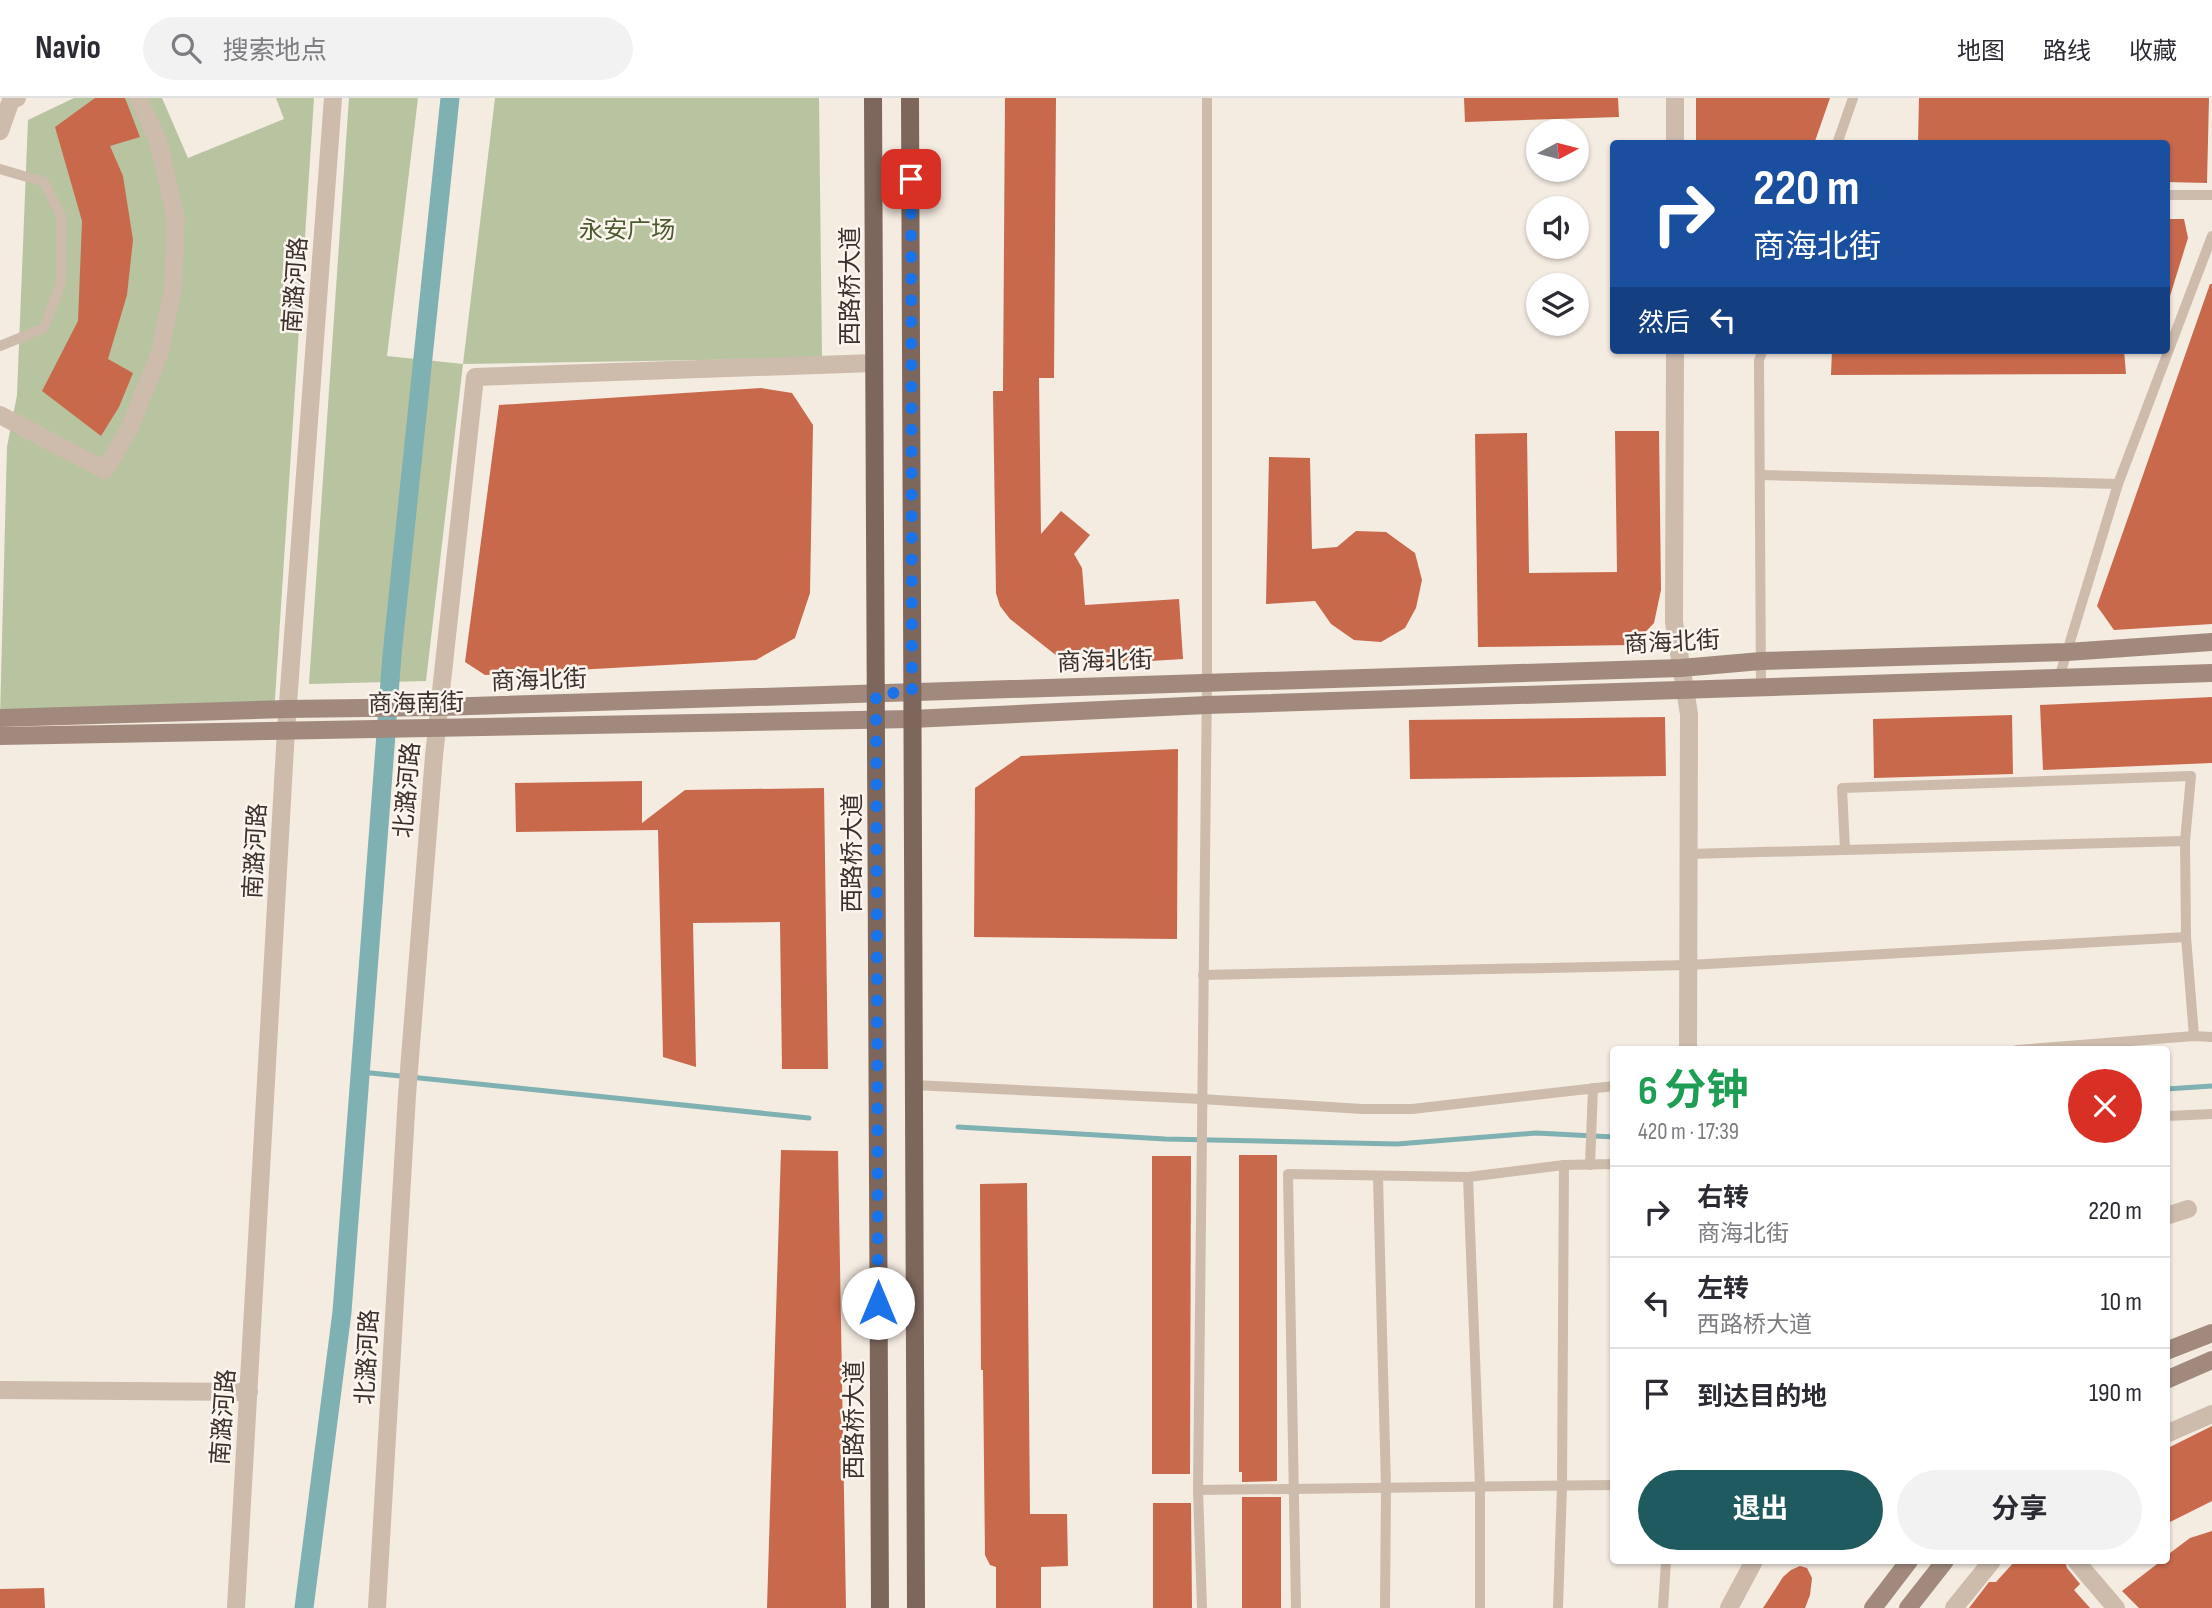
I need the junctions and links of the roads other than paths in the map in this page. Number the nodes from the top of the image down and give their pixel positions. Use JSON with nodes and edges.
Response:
{"nodes":[{"id":1,"x":138,"y":98,"type":"edge"},
{"id":2,"x":333,"y":98,"type":"edge"},
{"id":3,"x":873,"y":98,"type":"edge"},
{"id":4,"x":910,"y":98,"type":"edge"},
{"id":5,"x":1207,"y":98,"type":"edge"},
{"id":6,"x":1675,"y":98,"type":"edge"},
{"id":7,"x":1853,"y":98,"type":"edge"},
{"id":8,"x":9,"y":101,"type":"edge"},
{"id":9,"x":0,"y":131,"type":"edge"},
{"id":10,"x":1675,"y":140,"type":"edge"},
{"id":11,"x":1838,"y":140,"type":"edge"},
{"id":12,"x":0,"y":169,"type":"edge"},
{"id":13,"x":2170,"y":195,"type":"edge"},
{"id":14,"x":2212,"y":195,"type":"edge"},
{"id":15,"x":2212,"y":236,"type":"edge"},
{"id":16,"x":0,"y":345,"type":"edge"},
{"id":17,"x":2170,"y":347,"type":"edge"},
{"id":18,"x":1675,"y":354,"type":"edge"},
{"id":19,"x":1761,"y":354,"type":"edge"},
{"id":20,"x":2167,"y":354,"type":"edge"},
{"id":21,"x":874,"y":363,"type":"junction"},
{"id":22,"x":0,"y":415,"type":"edge"},
{"id":23,"x":1760,"y":475,"type":"junction"},
{"id":24,"x":2118,"y":484,"type":"junction"},
{"id":25,"x":2212,"y":642,"type":"edge"},
{"id":26,"x":2067,"y":652,"type":"junction"},
{"id":27,"x":1761,"y":661,"type":"junction"},
{"id":28,"x":1681,"y":667,"type":"junction"},
{"id":29,"x":2212,"y":673,"type":"edge"},
{"id":30,"x":2059,"y":678,"type":"junction"},
{"id":31,"x":1207,"y":682,"type":"junction"},
{"id":32,"x":1762,"y":688,"type":"junction"},
{"id":33,"x":1685,"y":690,"type":"junction"},
{"id":34,"x":912,"y":692,"type":"junction"},
{"id":35,"x":876,"y":694,"type":"junction"},
{"id":36,"x":1207,"y":705,"type":"junction"},
{"id":37,"x":434,"y":707,"type":"junction"},
{"id":38,"x":287,"y":709,"type":"junction"},
{"id":39,"x":0,"y":718,"type":"edge"},
{"id":40,"x":876,"y":719,"type":"junction"},
{"id":41,"x":912,"y":719,"type":"junction"},
{"id":42,"x":432,"y":727,"type":"junction"},
{"id":43,"x":286,"y":730,"type":"junction"},
{"id":44,"x":0,"y":736,"type":"edge"},
{"id":45,"x":2185,"y":841,"type":"junction"},
{"id":46,"x":1845,"y":850,"type":"junction"},
{"id":47,"x":1689,"y":854,"type":"junction"},
{"id":48,"x":2186,"y":937,"type":"junction"},
{"id":49,"x":1689,"y":965,"type":"junction"},
{"id":50,"x":1203,"y":975,"type":"junction"},
{"id":51,"x":2194,"y":1036,"type":"junction"},
{"id":52,"x":2212,"y":1037,"type":"edge"},
{"id":53,"x":1688,"y":1046,"type":"edge"},
{"id":54,"x":2068,"y":1046,"type":"edge"},
{"id":55,"x":914,"y":1085,"type":"junction"},
{"id":56,"x":1610,"y":1086,"type":"edge"},
{"id":57,"x":1593,"y":1088,"type":"junction"},
{"id":58,"x":1201,"y":1098,"type":"junction"},
{"id":59,"x":2212,"y":1114,"type":"edge"},
{"id":60,"x":2170,"y":1116,"type":"edge"},
{"id":61,"x":1610,"y":1164,"type":"edge"},
{"id":62,"x":1564,"y":1165,"type":"junction"},
{"id":63,"x":1590,"y":1165,"type":"junction"},
{"id":64,"x":1378,"y":1177,"type":"junction"},
{"id":65,"x":1468,"y":1177,"type":"junction"},
{"id":66,"x":2188,"y":1209,"type":"dead end"},
{"id":67,"x":2170,"y":1215,"type":"edge"},
{"id":68,"x":2212,"y":1332,"type":"edge"},
{"id":69,"x":2170,"y":1349,"type":"edge"},
{"id":70,"x":2212,"y":1360,"type":"edge"},
{"id":71,"x":2170,"y":1378,"type":"edge"},
{"id":72,"x":0,"y":1390,"type":"edge"},
{"id":73,"x":249,"y":1392,"type":"junction"},
{"id":74,"x":2212,"y":1414,"type":"edge"},
{"id":75,"x":2170,"y":1432,"type":"edge"},
{"id":76,"x":1610,"y":1485,"type":"edge"},
{"id":77,"x":1480,"y":1486,"type":"junction"},
{"id":78,"x":1562,"y":1486,"type":"junction"},
{"id":79,"x":1294,"y":1488,"type":"junction"},
{"id":80,"x":1386,"y":1488,"type":"junction"},
{"id":81,"x":1198,"y":1490,"type":"junction"},
{"id":82,"x":1665,"y":1564,"type":"edge"},
{"id":83,"x":1752,"y":1564,"type":"edge"},
{"id":84,"x":1907,"y":1564,"type":"edge"},
{"id":85,"x":1943,"y":1564,"type":"edge"},
{"id":86,"x":1990,"y":1564,"type":"edge"},
{"id":87,"x":2079,"y":1564,"type":"edge"},
{"id":88,"x":236,"y":1608,"type":"edge"},
{"id":89,"x":377,"y":1608,"type":"edge"},
{"id":90,"x":880,"y":1608,"type":"edge"},
{"id":91,"x":916,"y":1608,"type":"edge"},
{"id":92,"x":1202,"y":1608,"type":"edge"},
{"id":93,"x":1296,"y":1608,"type":"edge"},
{"id":94,"x":1385,"y":1608,"type":"edge"},
{"id":95,"x":1480,"y":1608,"type":"edge"},
{"id":96,"x":1558,"y":1608,"type":"edge"},
{"id":97,"x":1663,"y":1608,"type":"edge"},
{"id":98,"x":1728,"y":1608,"type":"edge"},
{"id":99,"x":1873,"y":1608,"type":"edge"},
{"id":100,"x":1908,"y":1608,"type":"edge"},
{"id":101,"x":1954,"y":1608,"type":"edge"},
{"id":102,"x":2116,"y":1608,"type":"edge"}],
"edges":[{"from":1,"to":22,"type":"street"},
{"from":2,"to":38,"type":"street","name":"南潞河路"},
{"from":3,"to":21,"type":"main road","name":"西路桥大道"},
{"from":4,"to":34,"type":"main road"},
{"from":5,"to":31,"type":"lane"},
{"from":6,"to":10,"type":"street"},
{"from":7,"to":11,"type":"lane"},
{"from":8,"to":9,"type":"street"},
{"from":12,"to":16,"type":"lane"},
{"from":13,"to":14,"type":"lane"},
{"from":15,"to":17,"type":"lane"},
{"from":18,"to":28,"type":"street"},
{"from":19,"to":23,"type":"lane"},
{"from":20,"to":24,"type":"lane"},
{"from":21,"to":35,"type":"main road","name":"西路桥大道"},
{"from":21,"to":37,"type":"street","name":"北潞河路"},
{"from":23,"to":24,"type":"lane"},
{"from":23,"to":27,"type":"lane"},
{"from":24,"to":26,"type":"lane"},
{"from":25,"to":26,"type":"main road","name":"商海北街"},
{"from":26,"to":27,"type":"main road","name":"商海北街"},
{"from":26,"to":30,"type":"lane"},
{"from":27,"to":28,"type":"main road","name":"商海北街"},
{"from":27,"to":32,"type":"lane"},
{"from":28,"to":31,"type":"main road","name":"商海北街"},
{"from":28,"to":33,"type":"street"},
{"from":29,"to":30,"type":"main road","name":"商海北街"},
{"from":30,"to":32,"type":"main road","name":"商海北街"},
{"from":31,"to":34,"type":"main road","name":"商海北街"},
{"from":31,"to":36,"type":"lane"},
{"from":32,"to":33,"type":"main road","name":"商海北街"},
{"from":33,"to":36,"type":"main road","name":"商海北街"},
{"from":33,"to":47,"type":"street"},
{"from":34,"to":35,"type":"main road","name":"商海北街"},
{"from":34,"to":41,"type":"main road"},
{"from":35,"to":37,"type":"main road","name":"商海北街"},
{"from":35,"to":40,"type":"main road","name":"西路桥大道"},
{"from":36,"to":41,"type":"main road","name":"商海北街"},
{"from":36,"to":50,"type":"lane"},
{"from":37,"to":38,"type":"main road","name":"商海北街"},
{"from":37,"to":42,"type":"street","name":"北潞河路"},
{"from":38,"to":39,"type":"main road","name":"商海北街"},
{"from":38,"to":43,"type":"street","name":"南潞河路"},
{"from":40,"to":41,"type":"main road","name":"商海北街"},
{"from":40,"to":42,"type":"main road","name":"商海南街"},
{"from":40,"to":90,"type":"main road","name":"西路桥大道"},
{"from":41,"to":55,"type":"main road"},
{"from":42,"to":43,"type":"main road","name":"商海南街"},
{"from":42,"to":89,"type":"street","name":"北潞河路"},
{"from":43,"to":44,"type":"main road","name":"商海南街"},
{"from":43,"to":73,"type":"street","name":"南潞河路"},
{"from":45,"to":46,"type":"lane"},
{"from":45,"to":46,"type":"lane"},
{"from":45,"to":48,"type":"lane"},
{"from":46,"to":47,"type":"lane"},
{"from":47,"to":49,"type":"street"},
{"from":48,"to":49,"type":"lane"},
{"from":48,"to":51,"type":"lane"},
{"from":49,"to":50,"type":"lane"},
{"from":49,"to":53,"type":"street"},
{"from":50,"to":58,"type":"lane"},
{"from":51,"to":52,"type":"lane"},
{"from":51,"to":54,"type":"lane"},
{"from":55,"to":58,"type":"lane"},
{"from":55,"to":91,"type":"main road"},
{"from":56,"to":57,"type":"lane"},
{"from":57,"to":58,"type":"lane"},
{"from":57,"to":63,"type":"lane"},
{"from":58,"to":81,"type":"lane"},
{"from":59,"to":60,"type":"lane"},
{"from":61,"to":63,"type":"lane"},
{"from":62,"to":63,"type":"lane"},
{"from":62,"to":65,"type":"lane"},
{"from":62,"to":78,"type":"lane"},
{"from":64,"to":65,"type":"lane"},
{"from":64,"to":79,"type":"lane"},
{"from":64,"to":80,"type":"lane"},
{"from":65,"to":77,"type":"lane"},
{"from":66,"to":67,"type":"street"},
{"from":68,"to":69,"type":"main road"},
{"from":70,"to":71,"type":"main road"},
{"from":72,"to":73,"type":"street"},
{"from":73,"to":88,"type":"street","name":"南潞河路"},
{"from":74,"to":75,"type":"street"},
{"from":76,"to":78,"type":"lane"},
{"from":77,"to":78,"type":"lane"},
{"from":77,"to":80,"type":"lane"},
{"from":77,"to":95,"type":"lane"},
{"from":78,"to":96,"type":"lane"},
{"from":79,"to":80,"type":"lane"},
{"from":79,"to":81,"type":"lane"},
{"from":79,"to":93,"type":"lane"},
{"from":80,"to":94,"type":"lane"},
{"from":81,"to":92,"type":"lane"},
{"from":82,"to":97,"type":"lane"},
{"from":83,"to":98,"type":"street"},
{"from":84,"to":99,"type":"main road"},
{"from":85,"to":100,"type":"main road"},
{"from":86,"to":101,"type":"street"},
{"from":87,"to":102,"type":"street"}]}
